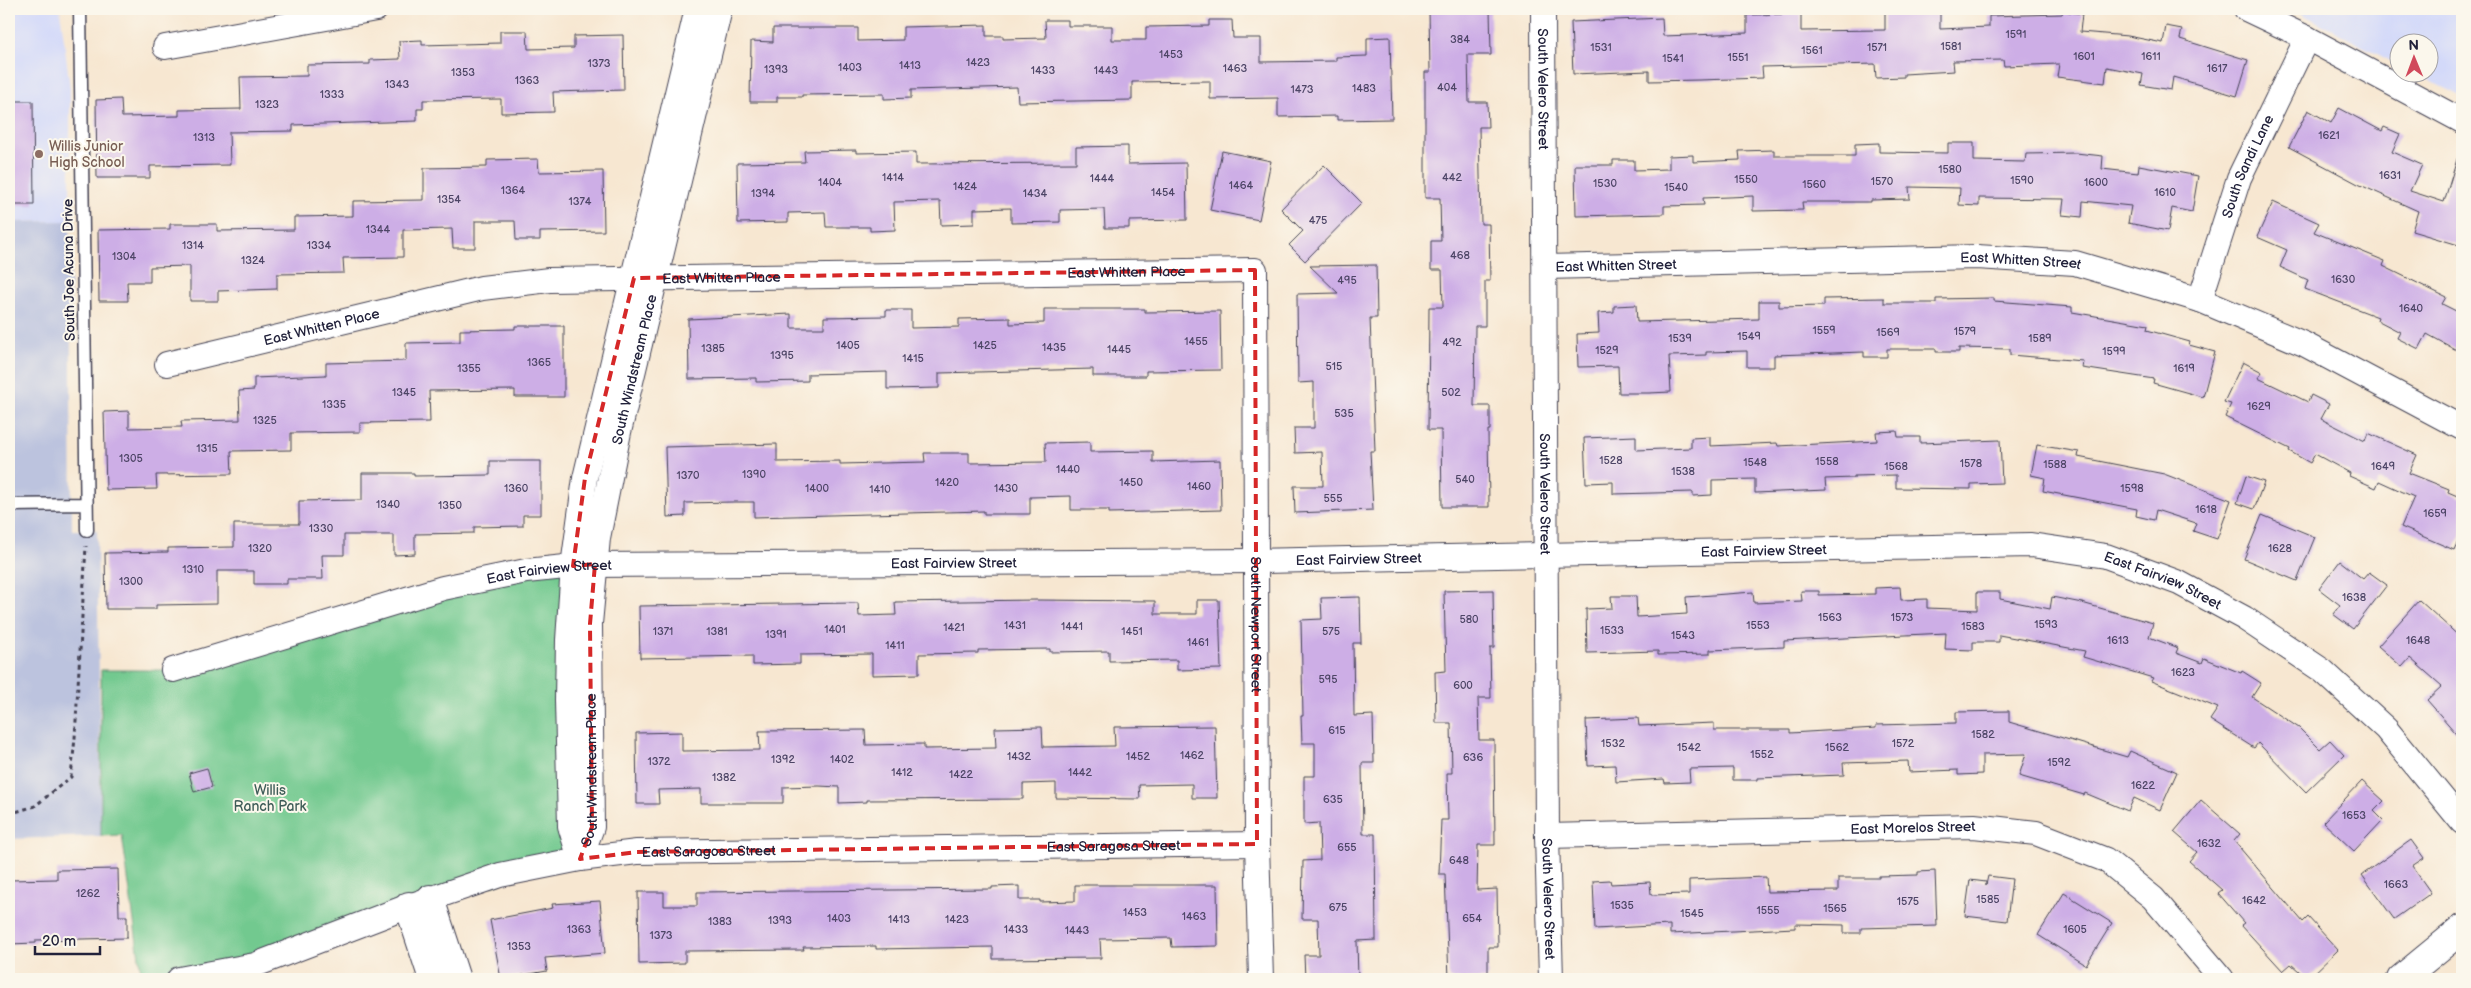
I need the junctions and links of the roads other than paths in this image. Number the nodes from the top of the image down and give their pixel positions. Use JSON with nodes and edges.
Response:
{"nodes":[{"id":1,"x":80,"y":9,"type":"edge"},
{"id":2,"x":376,"y":9,"type":"edge"},
{"id":3,"x":698,"y":9,"type":"edge"},
{"id":4,"x":720,"y":9,"type":"edge"},
{"id":5,"x":1544,"y":9,"type":"edge"},
{"id":6,"x":2246,"y":9,"type":"edge"},
{"id":7,"x":2307,"y":38,"type":"junction"},
{"id":8,"x":165,"y":47,"type":"dead end"},
{"id":9,"x":2462,"y":121,"type":"edge"},
{"id":10,"x":1545,"y":267,"type":"junction"},
{"id":11,"x":1255,"y":270,"type":"joint"},
{"id":12,"x":645,"y":278,"type":"junction"},
{"id":13,"x":2200,"y":300,"type":"junction"},
{"id":14,"x":168,"y":364,"type":"dead end"},
{"id":15,"x":2462,"y":428,"type":"edge"},
{"id":16,"x":86,"y":504,"type":"junction"},
{"id":17,"x":9,"y":505,"type":"edge"},
{"id":18,"x":87,"y":530,"type":"road end"},
{"id":19,"x":1545,"y":553,"type":"junction"},
{"id":20,"x":1258,"y":561,"type":"junction"},
{"id":21,"x":584,"y":565,"type":"junction"},
{"id":22,"x":173,"y":670,"type":"dead end"},
{"id":23,"x":2462,"y":822,"type":"edge"},
{"id":24,"x":1547,"y":836,"type":"junction"},
{"id":25,"x":1258,"y":844,"type":"junction"},
{"id":26,"x":580,"y":858,"type":"junction"},
{"id":27,"x":419,"y":903,"type":"junction"},
{"id":28,"x":2462,"y":929,"type":"edge"},
{"id":29,"x":2414,"y":975,"type":"edge"},
{"id":30,"x":179,"y":979,"type":"edge"},
{"id":31,"x":433,"y":979,"type":"edge"},
{"id":32,"x":456,"y":979,"type":"edge"},
{"id":33,"x":1261,"y":979,"type":"edge"},
{"id":34,"x":1552,"y":979,"type":"edge"},
{"id":35,"x":2222,"y":979,"type":"edge"}],
"edges":[{"from":1,"to":16,"type":"lane","name":"South Joe Acuna Drive"},
{"from":2,"to":8,"type":"street"},
{"from":3,"to":12,"type":"street","name":"South Windstream Place"},
{"from":4,"to":12,"type":"street","name":"South Windstream Place"},
{"from":5,"to":10,"type":"street","name":"South Velero Street"},
{"from":6,"to":7,"type":"street"},
{"from":7,"to":9,"type":"street"},
{"from":7,"to":13,"type":"street","name":"South Sandi Lane"},
{"from":10,"to":13,"type":"street","name":"East Whitten Street"},
{"from":10,"to":19,"type":"street","name":"South Velero Street"},
{"from":11,"to":12,"type":"street","name":"East Whitten Place"},
{"from":11,"to":20,"type":"street","name":"South Newport Street"},
{"from":12,"to":14,"type":"street","name":"East Whitten Place"},
{"from":12,"to":21,"type":"street","name":"South Windstream Place"},
{"from":13,"to":15,"type":"street","name":"East Whitten Street"},
{"from":16,"to":17,"type":"lane"},
{"from":16,"to":18,"type":"lane","name":"South Joe Acuna Drive"},
{"from":19,"to":20,"type":"street","name":"East Fairview Street"},
{"from":19,"to":23,"type":"street","name":"East Fairview Street"},
{"from":19,"to":24,"type":"street","name":"South Velero Street"},
{"from":20,"to":21,"type":"street","name":"East Fairview Street"},
{"from":20,"to":25,"type":"street","name":"South Newport Street"},
{"from":21,"to":22,"type":"street","name":"East Fairview Street"},
{"from":21,"to":26,"type":"street","name":"South Windstream Place"},
{"from":24,"to":34,"type":"street","name":"South Velero Street"},
{"from":24,"to":35,"type":"street","name":"East Morelos Street"},
{"from":25,"to":26,"type":"street","name":"East Saragosa Street"},
{"from":25,"to":33,"type":"street","name":"South Newport Street"},
{"from":26,"to":27,"type":"street","name":"East Saragosa Street"},
{"from":27,"to":30,"type":"street","name":"East Saragosa Street"},
{"from":27,"to":31,"type":"street"},
{"from":27,"to":32,"type":"street"},
{"from":28,"to":29,"type":"street"}]}
